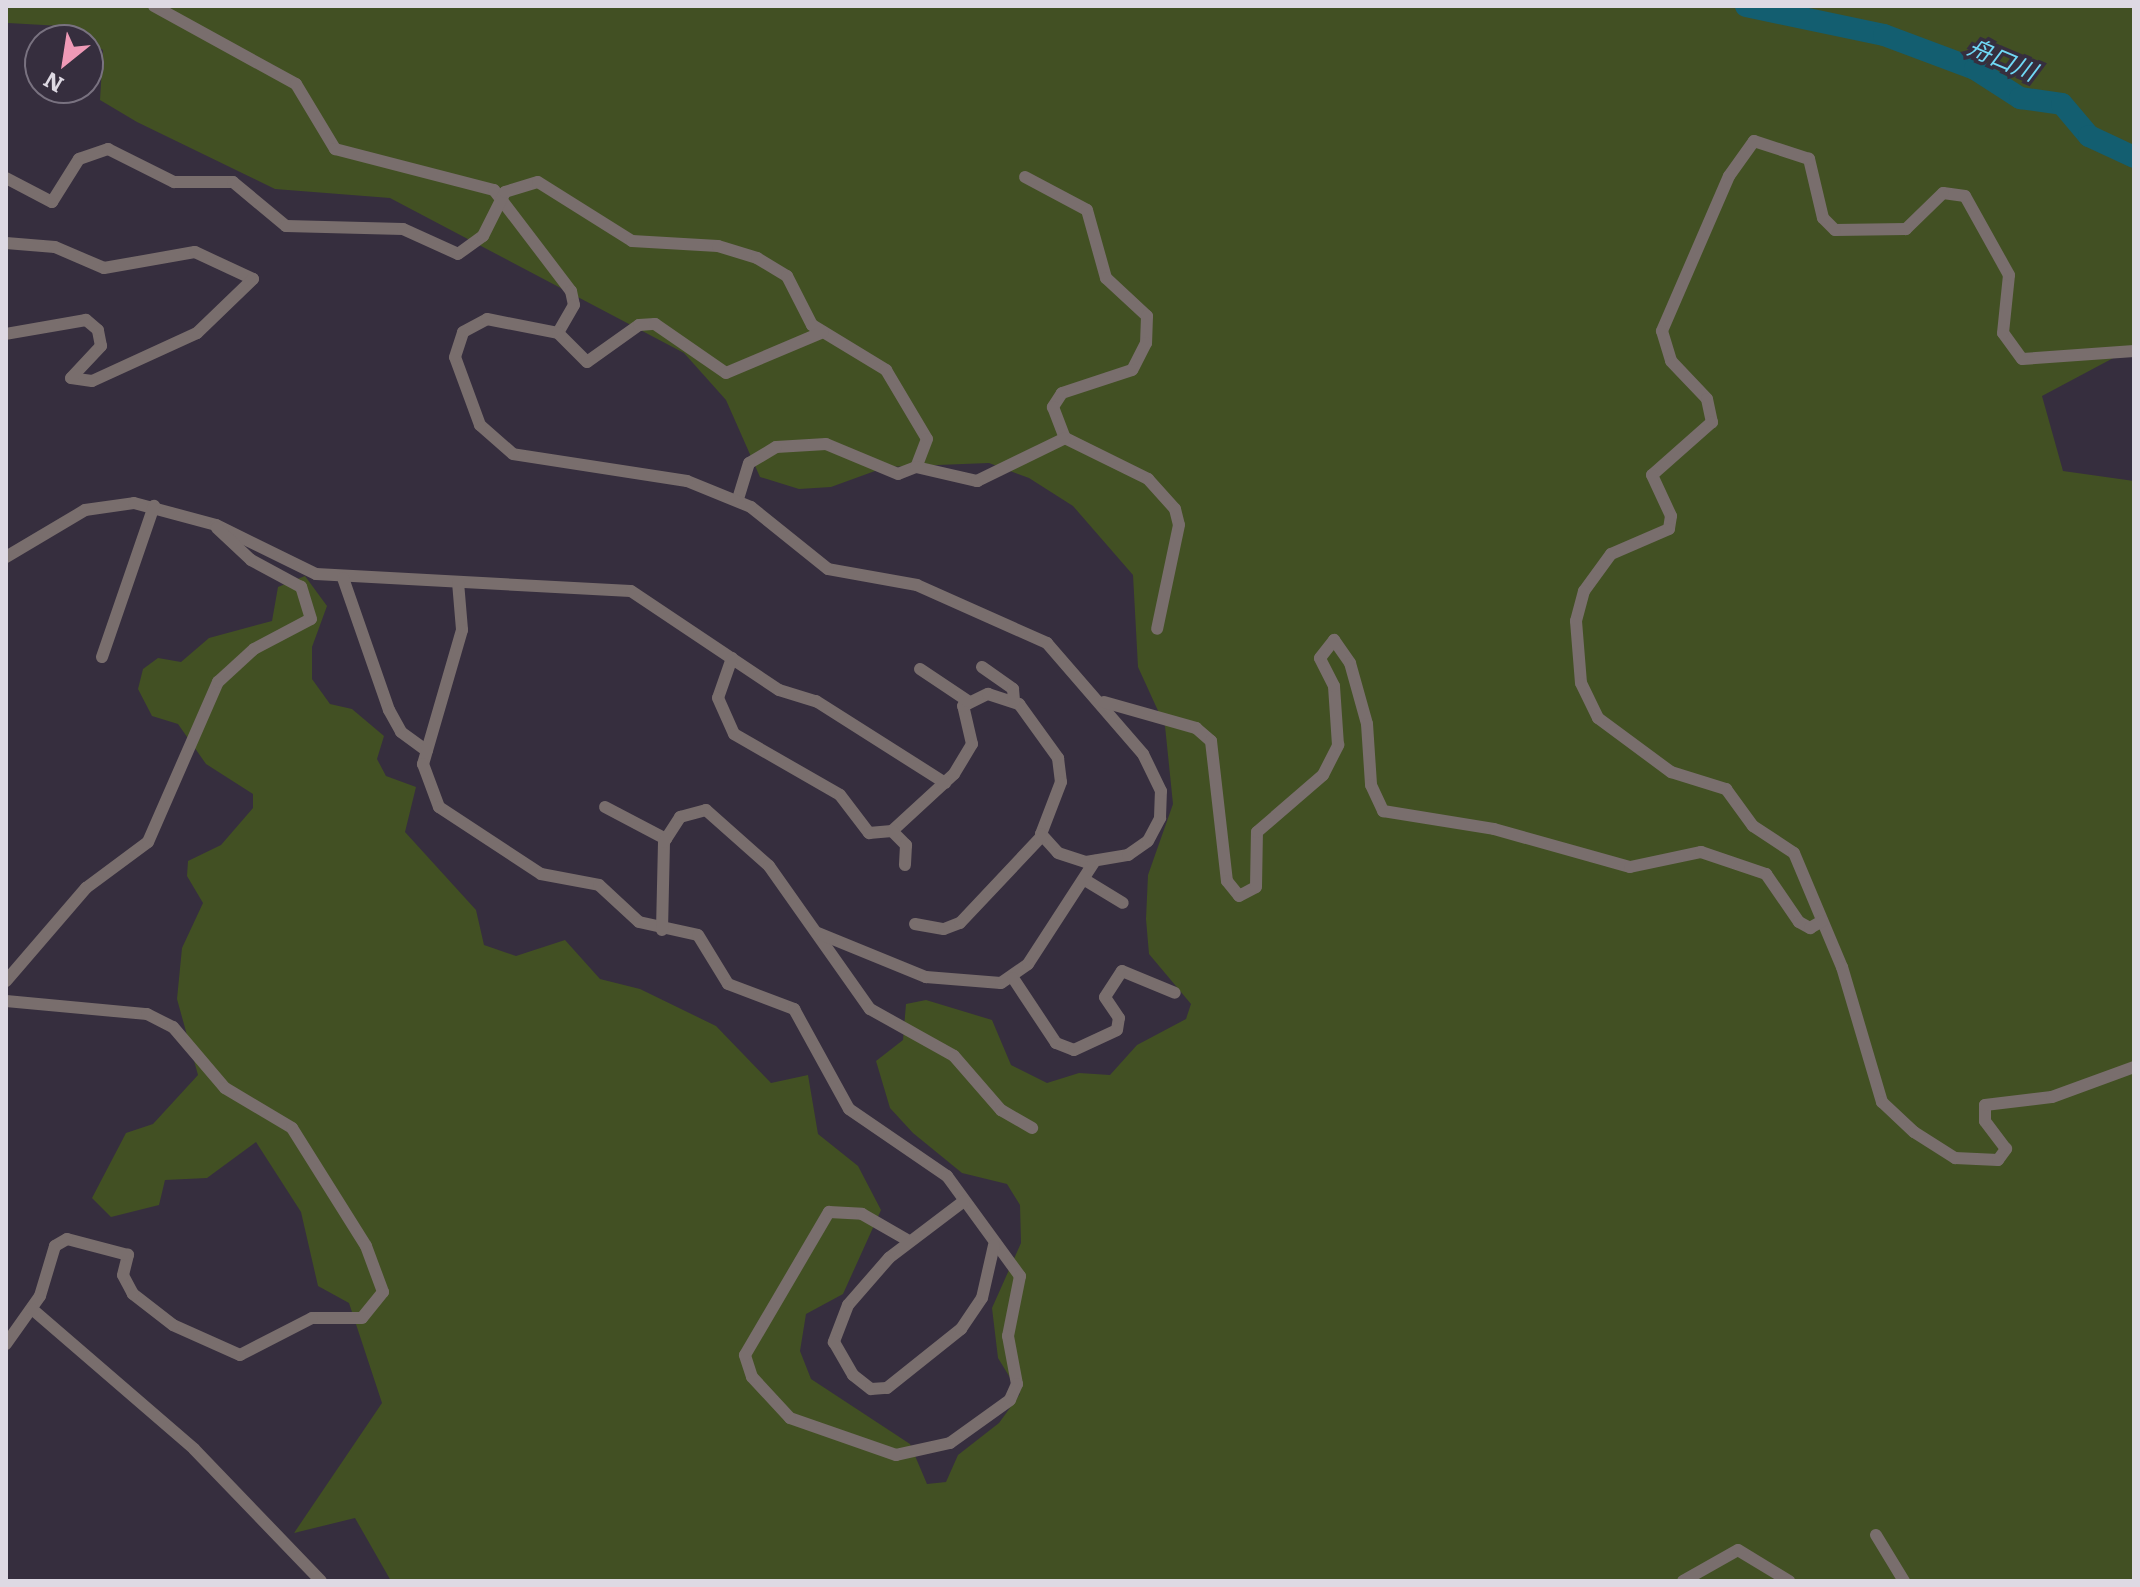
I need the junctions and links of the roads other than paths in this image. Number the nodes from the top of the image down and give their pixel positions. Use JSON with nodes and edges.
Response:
{"nodes":[{"id":1,"x":154,"y":6,"type":"edge"},
{"id":2,"x":1025,"y":177,"type":"dead end"},
{"id":3,"x":6,"y":178,"type":"edge"},
{"id":4,"x":503,"y":201,"type":"junction"},
{"id":5,"x":6,"y":243,"type":"edge"},
{"id":6,"x":823,"y":332,"type":"junction"},
{"id":7,"x":558,"y":333,"type":"junction"},
{"id":8,"x":6,"y":334,"type":"edge"},
{"id":9,"x":2134,"y":351,"type":"edge"},
{"id":10,"x":1065,"y":438,"type":"junction"},
{"id":11,"x":916,"y":467,"type":"junction"},
{"id":12,"x":738,"y":500,"type":"junction"},
{"id":13,"x":154,"y":506,"type":"junction"},
{"id":14,"x":216,"y":525,"type":"junction"},
{"id":15,"x":6,"y":557,"type":"edge"},
{"id":16,"x":343,"y":578,"type":"junction"},
{"id":17,"x":458,"y":582,"type":"junction"},
{"id":18,"x":1157,"y":629,"type":"dead end"},
{"id":19,"x":102,"y":657,"type":"dead end"},
{"id":20,"x":732,"y":658,"type":"junction"},
{"id":21,"x":982,"y":667,"type":"dead end"},
{"id":22,"x":920,"y":669,"type":"dead end"},
{"id":23,"x":968,"y":701,"type":"junction"},
{"id":24,"x":1014,"y":701,"type":"junction"},
{"id":25,"x":1104,"y":702,"type":"junction"},
{"id":26,"x":427,"y":751,"type":"junction"},
{"id":27,"x":945,"y":783,"type":"junction"},
{"id":28,"x":605,"y":807,"type":"dead end"},
{"id":29,"x":892,"y":831,"type":"junction"},
{"id":30,"x":1042,"y":836,"type":"junction"},
{"id":31,"x":666,"y":839,"type":"junction"},
{"id":32,"x":1095,"y":861,"type":"junction"},
{"id":33,"x":905,"y":865,"type":"dead end"},
{"id":34,"x":1085,"y":880,"type":"junction"},
{"id":35,"x":1123,"y":903,"type":"dead end"},
{"id":36,"x":1822,"y":921,"type":"junction"},
{"id":37,"x":915,"y":924,"type":"dead end"},
{"id":38,"x":662,"y":930,"type":"junction"},
{"id":39,"x":818,"y":933,"type":"junction"},
{"id":40,"x":1013,"y":978,"type":"junction"},
{"id":41,"x":6,"y":981,"type":"edge"},
{"id":42,"x":1175,"y":993,"type":"dead end"},
{"id":43,"x":6,"y":1001,"type":"edge"},
{"id":44,"x":2134,"y":1067,"type":"edge"},
{"id":45,"x":1032,"y":1128,"type":"dead end"},
{"id":46,"x":964,"y":1201,"type":"junction"},
{"id":47,"x":909,"y":1241,"type":"junction"},
{"id":48,"x":994,"y":1245,"type":"junction"},
{"id":49,"x":32,"y":1309,"type":"junction"},
{"id":50,"x":6,"y":1344,"type":"edge"},
{"id":51,"x":1876,"y":1535,"type":"dead end"},
{"id":52,"x":321,"y":1581,"type":"edge"},
{"id":53,"x":1683,"y":1581,"type":"edge"},
{"id":54,"x":1789,"y":1581,"type":"edge"},
{"id":55,"x":1904,"y":1581,"type":"edge"}],
"edges":[{"from":1,"to":4,"type":"street"},
{"from":2,"to":10,"type":"street"},
{"from":3,"to":4,"type":"street"},
{"from":4,"to":6,"type":"street"},
{"from":4,"to":7,"type":"street"},
{"from":5,"to":8,"type":"street"},
{"from":6,"to":7,"type":"street"},
{"from":6,"to":11,"type":"street"},
{"from":7,"to":12,"type":"street"},
{"from":9,"to":36,"type":"street"},
{"from":10,"to":11,"type":"street"},
{"from":10,"to":18,"type":"street"},
{"from":11,"to":12,"type":"street"},
{"from":12,"to":25,"type":"street"},
{"from":13,"to":14,"type":"street"},
{"from":13,"to":15,"type":"street"},
{"from":13,"to":19,"type":"street"},
{"from":14,"to":16,"type":"street"},
{"from":14,"to":41,"type":"street"},
{"from":16,"to":17,"type":"street"},
{"from":16,"to":26,"type":"street"},
{"from":17,"to":20,"type":"street"},
{"from":17,"to":26,"type":"street"},
{"from":20,"to":27,"type":"street"},
{"from":20,"to":29,"type":"street"},
{"from":21,"to":24,"type":"street"},
{"from":22,"to":23,"type":"street"},
{"from":23,"to":24,"type":"street"},
{"from":23,"to":27,"type":"street"},
{"from":24,"to":30,"type":"street"},
{"from":25,"to":32,"type":"street"},
{"from":25,"to":36,"type":"street"},
{"from":26,"to":38,"type":"street"},
{"from":27,"to":29,"type":"street"},
{"from":28,"to":31,"type":"street"},
{"from":29,"to":33,"type":"street"},
{"from":30,"to":32,"type":"street"},
{"from":30,"to":37,"type":"street"},
{"from":31,"to":38,"type":"street"},
{"from":31,"to":39,"type":"street"},
{"from":32,"to":34,"type":"street"},
{"from":34,"to":35,"type":"street"},
{"from":34,"to":40,"type":"street"},
{"from":36,"to":44,"type":"street"},
{"from":38,"to":46,"type":"street"},
{"from":39,"to":40,"type":"street"},
{"from":39,"to":45,"type":"street"},
{"from":40,"to":42,"type":"street"},
{"from":43,"to":49,"type":"street"},
{"from":46,"to":47,"type":"street"},
{"from":46,"to":48,"type":"street"},
{"from":47,"to":48,"type":"street"},
{"from":47,"to":48,"type":"street"},
{"from":49,"to":50,"type":"street"},
{"from":49,"to":52,"type":"street"},
{"from":51,"to":55,"type":"street"},
{"from":53,"to":54,"type":"street"}]}
